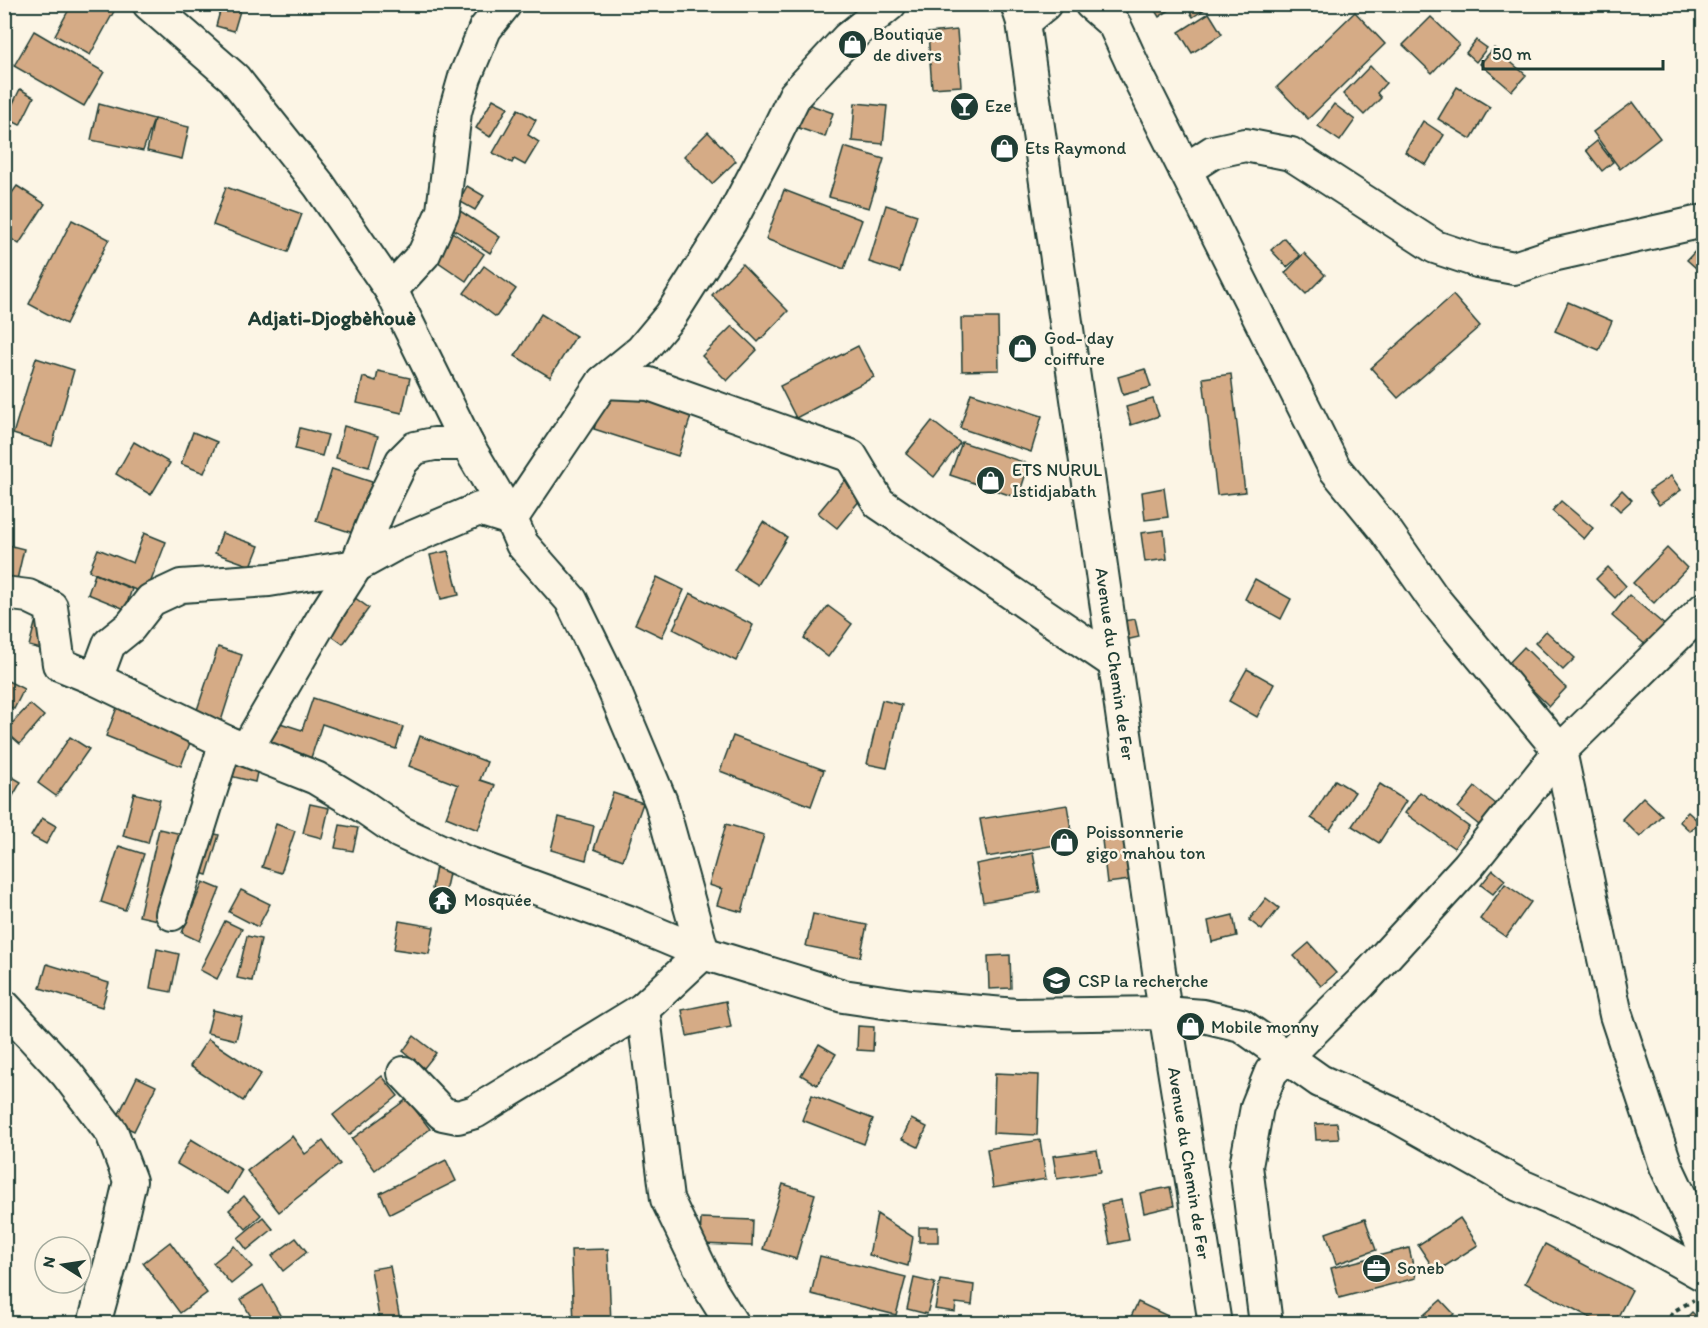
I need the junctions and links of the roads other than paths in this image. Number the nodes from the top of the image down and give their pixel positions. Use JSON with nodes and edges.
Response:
{"nodes":[{"id":1,"x":149,"y":4,"type":"edge"},
{"id":2,"x":176,"y":4,"type":"edge"},
{"id":3,"x":505,"y":4,"type":"edge"},
{"id":4,"x":890,"y":4,"type":"edge"},
{"id":5,"x":1091,"y":4,"type":"edge"},
{"id":6,"x":1028,"y":10,"type":"edge"},
{"id":7,"x":191,"y":41,"type":"junction"},
{"id":8,"x":1185,"y":170,"type":"junction"},
{"id":9,"x":1704,"y":221,"type":"edge"},
{"id":10,"x":391,"y":290,"type":"junction"},
{"id":11,"x":603,"y":382,"type":"junction"},
{"id":12,"x":467,"y":444,"type":"junction"},
{"id":13,"x":511,"y":519,"type":"junction"},
{"id":14,"x":356,"y":566,"type":"junction"},
{"id":15,"x":4,"y":593,"type":"edge"},
{"id":16,"x":1704,"y":609,"type":"edge"},
{"id":17,"x":1115,"y":663,"type":"junction"},
{"id":18,"x":96,"y":680,"type":"junction"},
{"id":19,"x":236,"y":746,"type":"junction"},
{"id":20,"x":1560,"y":751,"type":"junction"},
{"id":21,"x":172,"y":914,"type":"dead end"},
{"id":22,"x":703,"y":953,"type":"junction"},
{"id":23,"x":4,"y":1006,"type":"edge"},
{"id":24,"x":643,"y":1009,"type":"junction"},
{"id":25,"x":1165,"y":1013,"type":"junction"},
{"id":26,"x":1285,"y":1057,"type":"junction"},
{"id":27,"x":404,"y":1073,"type":"dead end"},
{"id":28,"x":1704,"y":1247,"type":"edge"},
{"id":29,"x":1704,"y":1275,"type":"edge"},
{"id":30,"x":94,"y":1323,"type":"edge"},
{"id":31,"x":732,"y":1323,"type":"edge"},
{"id":32,"x":1215,"y":1323,"type":"edge"},
{"id":33,"x":1266,"y":1323,"type":"edge"}],
"edges":[{"from":1,"to":7,"type":"street"},
{"from":2,"to":7,"type":"street"},
{"from":3,"to":10,"type":"street"},
{"from":4,"to":11,"type":"street"},
{"from":5,"to":8,"type":"street"},
{"from":6,"to":17,"type":"street","name":"Avenue du Chemin de Fer"},
{"from":7,"to":10,"type":"street"},
{"from":8,"to":9,"type":"street"},
{"from":8,"to":20,"type":"street"},
{"from":10,"to":12,"type":"street"},
{"from":11,"to":13,"type":"street"},
{"from":11,"to":17,"type":"street"},
{"from":12,"to":13,"type":"street"},
{"from":12,"to":14,"type":"street"},
{"from":13,"to":14,"type":"street"},
{"from":13,"to":22,"type":"street"},
{"from":14,"to":18,"type":"street"},
{"from":14,"to":19,"type":"street"},
{"from":15,"to":18,"type":"street"},
{"from":16,"to":20,"type":"street"},
{"from":17,"to":25,"type":"street","name":"Avenue du Chemin de Fer"},
{"from":18,"to":19,"type":"street"},
{"from":19,"to":21,"type":"street"},
{"from":19,"to":22,"type":"street"},
{"from":20,"to":26,"type":"street"},
{"from":20,"to":28,"type":"street"},
{"from":22,"to":24,"type":"street"},
{"from":22,"to":25,"type":"street"},
{"from":23,"to":30,"type":"street"},
{"from":24,"to":27,"type":"street"},
{"from":24,"to":31,"type":"street"},
{"from":25,"to":26,"type":"street"},
{"from":25,"to":32,"type":"street","name":"Avenue du Chemin de Fer"},
{"from":26,"to":29,"type":"street"},
{"from":26,"to":33,"type":"street"}]}
